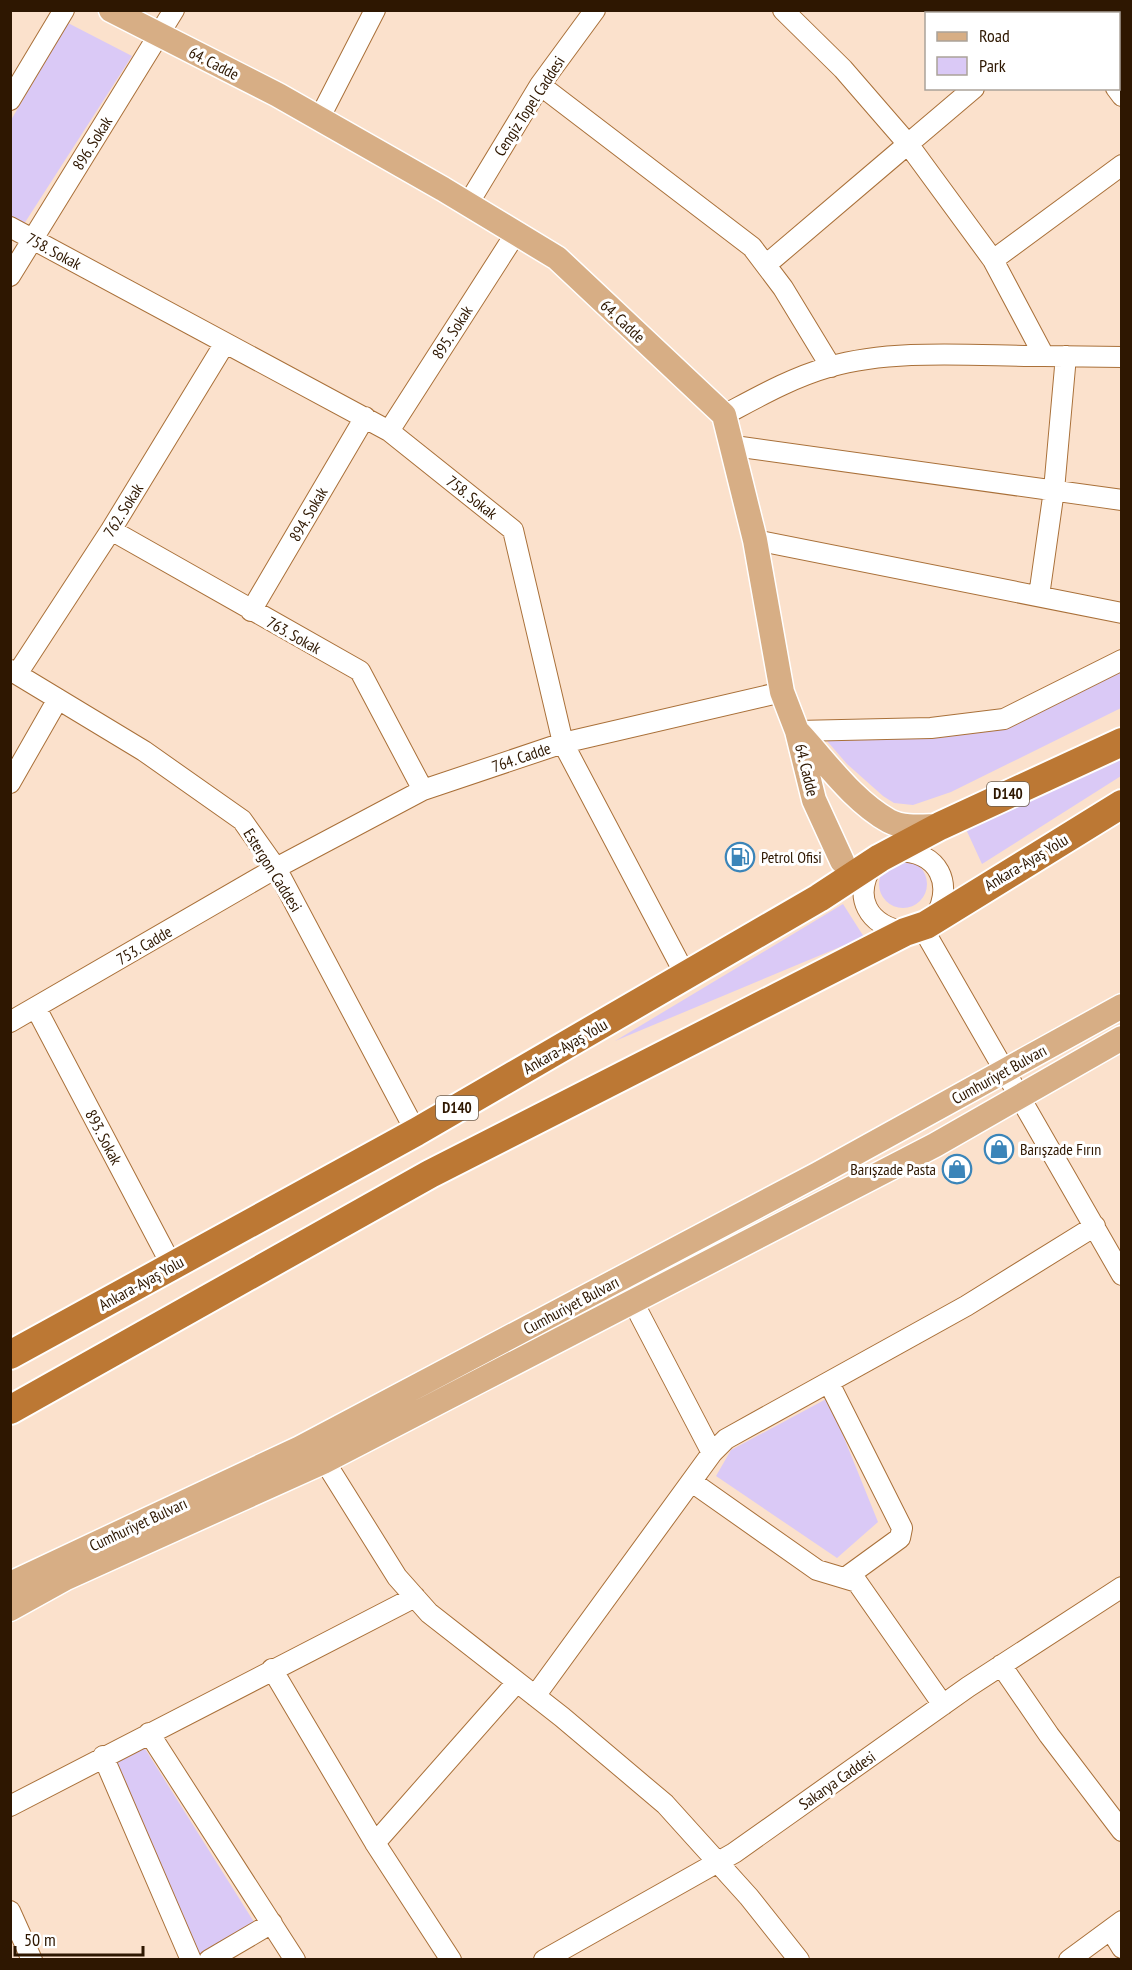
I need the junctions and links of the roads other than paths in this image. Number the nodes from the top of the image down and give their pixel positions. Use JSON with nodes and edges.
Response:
{"nodes":[{"id":1,"x":64,"y":10,"type":"edge"},
{"id":2,"x":111,"y":10,"type":"edge"},
{"id":3,"x":174,"y":10,"type":"edge"},
{"id":4,"x":375,"y":10,"type":"edge"},
{"id":5,"x":595,"y":10,"type":"edge"},
{"id":6,"x":783,"y":10,"type":"edge"},
{"id":7,"x":159,"y":35,"type":"junction"},
{"id":8,"x":540,"y":85,"type":"junction"},
{"id":9,"x":972,"y":90,"type":"edge"},
{"id":10,"x":10,"y":100,"type":"edge"},
{"id":11,"x":319,"y":119,"type":"junction"},
{"id":12,"x":908,"y":144,"type":"junction"},
{"id":13,"x":1122,"y":165,"type":"edge"},
{"id":14,"x":468,"y":204,"type":"junction"},
{"id":15,"x":10,"y":227,"type":"edge"},
{"id":16,"x":516,"y":233,"type":"junction"},
{"id":17,"x":33,"y":239,"type":"junction"},
{"id":18,"x":993,"y":261,"type":"junction"},
{"id":19,"x":767,"y":264,"type":"junction"},
{"id":20,"x":10,"y":276,"type":"edge"},
{"id":21,"x":225,"y":343,"type":"junction"},
{"id":22,"x":1044,"y":356,"type":"junction"},
{"id":23,"x":1066,"y":356,"type":"junction"},
{"id":24,"x":1122,"y":357,"type":"edge"},
{"id":25,"x":831,"y":367,"type":"junction"},
{"id":26,"x":724,"y":415,"type":"junction"},
{"id":27,"x":365,"y":417,"type":"junction"},
{"id":28,"x":389,"y":431,"type":"junction"},
{"id":29,"x":734,"y":446,"type":"junction"},
{"id":30,"x":1054,"y":490,"type":"junction"},
{"id":31,"x":1122,"y":500,"type":"edge"},
{"id":32,"x":111,"y":530,"type":"junction"},
{"id":33,"x":755,"y":540,"type":"junction"},
{"id":34,"x":1039,"y":596,"type":"junction"},
{"id":35,"x":251,"y":611,"type":"junction"},
{"id":36,"x":1122,"y":613,"type":"edge"},
{"id":37,"x":1122,"y":660,"type":"edge"},
{"id":38,"x":14,"y":672,"type":"edge"},
{"id":39,"x":782,"y":692,"type":"junction"},
{"id":40,"x":58,"y":699,"type":"junction"},
{"id":41,"x":797,"y":731,"type":"junction"},
{"id":42,"x":1122,"y":742,"type":"edge"},
{"id":43,"x":563,"y":743,"type":"junction"},
{"id":44,"x":10,"y":783,"type":"edge"},
{"id":45,"x":423,"y":790,"type":"junction"},
{"id":46,"x":1122,"y":804,"type":"edge"},
{"id":47,"x":890,"y":821,"type":"junction"},
{"id":48,"x":940,"y":826,"type":"junction"},
{"id":49,"x":906,"y":849,"type":"junction"},
{"id":50,"x":276,"y":868,"type":"junction"},
{"id":51,"x":858,"y":876,"type":"junction"},
{"id":52,"x":921,"y":926,"type":"junction"},
{"id":53,"x":686,"y":976,"type":"junction"},
{"id":54,"x":1122,"y":1006,"type":"edge"},
{"id":55,"x":36,"y":1008,"type":"junction"},
{"id":56,"x":10,"y":1022,"type":"edge"},
{"id":57,"x":1122,"y":1038,"type":"edge"},
{"id":58,"x":1005,"y":1070,"type":"junction"},
{"id":59,"x":1018,"y":1098,"type":"junction"},
{"id":60,"x":416,"y":1132,"type":"junction"},
{"id":61,"x":1095,"y":1226,"type":"junction"},
{"id":62,"x":172,"y":1266,"type":"junction"},
{"id":63,"x":1122,"y":1275,"type":"edge"},
{"id":64,"x":632,"y":1300,"type":"junction"},
{"id":65,"x":10,"y":1355,"type":"edge"},
{"id":66,"x":829,"y":1383,"type":"junction"},
{"id":67,"x":10,"y":1410,"type":"edge"},
{"id":68,"x":318,"y":1451,"type":"junction"},
{"id":69,"x":712,"y":1453,"type":"junction"},
{"id":70,"x":692,"y":1482,"type":"junction"},
{"id":71,"x":844,"y":1578,"type":"junction"},
{"id":72,"x":10,"y":1584,"type":"edge"},
{"id":73,"x":1122,"y":1587,"type":"edge"},
{"id":74,"x":414,"y":1597,"type":"junction"},
{"id":75,"x":10,"y":1609,"type":"edge"},
{"id":76,"x":1001,"y":1665,"type":"junction"},
{"id":77,"x":272,"y":1670,"type":"junction"},
{"id":78,"x":517,"y":1682,"type":"junction"},
{"id":79,"x":536,"y":1696,"type":"junction"},
{"id":80,"x":943,"y":1705,"type":"junction"},
{"id":81,"x":148,"y":1733,"type":"junction"},
{"id":82,"x":104,"y":1756,"type":"junction"},
{"id":83,"x":10,"y":1806,"type":"edge"},
{"id":84,"x":1122,"y":1831,"type":"edge"},
{"id":85,"x":375,"y":1844,"type":"junction"},
{"id":86,"x":718,"y":1862,"type":"junction"},
{"id":87,"x":10,"y":1911,"type":"edge"},
{"id":88,"x":272,"y":1923,"type":"junction"},
{"id":89,"x":1116,"y":1925,"type":"edge"},
{"id":90,"x":1122,"y":1948,"type":"edge"},
{"id":91,"x":579,"y":1952,"type":"edge"},
{"id":92,"x":32,"y":1959,"type":"edge"},
{"id":93,"x":190,"y":1959,"type":"edge"},
{"id":94,"x":209,"y":1959,"type":"edge"},
{"id":95,"x":295,"y":1959,"type":"edge"},
{"id":96,"x":451,"y":1959,"type":"edge"},
{"id":97,"x":544,"y":1959,"type":"edge"},
{"id":98,"x":799,"y":1959,"type":"edge"},
{"id":99,"x":1069,"y":1959,"type":"edge"}],
"edges":[{"from":1,"to":10,"type":"street"},
{"from":2,"to":7,"type":"main road","name":"64. Cadde"},
{"from":3,"to":7,"type":"street","name":"896. Sokak"},
{"from":4,"to":11,"type":"street"},
{"from":5,"to":8,"type":"street","name":"Cengiz Topel Caddesi"},
{"from":6,"to":12,"type":"street"},
{"from":7,"to":11,"type":"main road","name":"64. Cadde"},
{"from":7,"to":17,"type":"street","name":"896. Sokak"},
{"from":8,"to":14,"type":"street","name":"Cengiz Topel Caddesi"},
{"from":8,"to":19,"type":"street"},
{"from":9,"to":12,"type":"street"},
{"from":11,"to":14,"type":"main road","name":"64. Cadde"},
{"from":12,"to":18,"type":"street"},
{"from":12,"to":19,"type":"street"},
{"from":13,"to":18,"type":"street"},
{"from":14,"to":16,"type":"main road","name":"64. Cadde"},
{"from":15,"to":17,"type":"street","name":"758. Sokak"},
{"from":16,"to":26,"type":"main road","name":"64. Cadde"},
{"from":16,"to":28,"type":"street","name":"895. Sokak"},
{"from":17,"to":20,"type":"street","name":"896. Sokak"},
{"from":17,"to":21,"type":"street","name":"758. Sokak"},
{"from":18,"to":22,"type":"street"},
{"from":19,"to":25,"type":"street"},
{"from":21,"to":27,"type":"street","name":"758. Sokak"},
{"from":21,"to":32,"type":"street","name":"762. Sokak"},
{"from":22,"to":23,"type":"street"},
{"from":22,"to":25,"type":"street"},
{"from":23,"to":24,"type":"street"},
{"from":23,"to":30,"type":"street"},
{"from":25,"to":26,"type":"street"},
{"from":26,"to":29,"type":"main road","name":"64. Cadde"},
{"from":27,"to":28,"type":"street","name":"758. Sokak"},
{"from":27,"to":35,"type":"street","name":"894. Sokak"},
{"from":28,"to":43,"type":"street","name":"758. Sokak"},
{"from":29,"to":30,"type":"street"},
{"from":29,"to":33,"type":"main road","name":"64. Cadde"},
{"from":30,"to":31,"type":"street"},
{"from":30,"to":34,"type":"street"},
{"from":32,"to":35,"type":"street","name":"763. Sokak"},
{"from":32,"to":38,"type":"street","name":"762. Sokak"},
{"from":33,"to":34,"type":"street"},
{"from":33,"to":39,"type":"main road","name":"64. Cadde"},
{"from":34,"to":36,"type":"street"},
{"from":35,"to":45,"type":"street","name":"763. Sokak"},
{"from":37,"to":41,"type":"street"},
{"from":38,"to":40,"type":"street","name":"Estergon Caddesi"},
{"from":39,"to":41,"type":"main road","name":"64. Cadde"},
{"from":39,"to":43,"type":"street","name":"764. Cadde"},
{"from":40,"to":44,"type":"street"},
{"from":40,"to":50,"type":"street","name":"Estergon Caddesi"},
{"from":41,"to":47,"type":"main road"},
{"from":41,"to":51,"type":"main road","name":"64. Cadde"},
{"from":42,"to":48,"type":"highway","name":"Ankara-Ayaş Yolu","number":"D140"},
{"from":43,"to":45,"type":"street","name":"764. Cadde"},
{"from":43,"to":53,"type":"street","name":"758. Sokak"},
{"from":45,"to":50,"type":"street","name":"764. Cadde"},
{"from":46,"to":52,"type":"highway","name":"Ankara-Ayaş Yolu"},
{"from":47,"to":48,"type":"main road"},
{"from":47,"to":49,"type":"street"},
{"from":48,"to":49,"type":"highway","name":"Ankara-Ayaş Yolu","number":"D140"},
{"from":49,"to":51,"type":"highway","name":"Ankara-Ayaş Yolu","number":"D140"},
{"from":49,"to":52,"type":"street"},
{"from":50,"to":55,"type":"street","name":"753. Cadde"},
{"from":50,"to":60,"type":"street","name":"Estergon Caddesi"},
{"from":51,"to":52,"type":"street"},
{"from":51,"to":53,"type":"highway","name":"Ankara-Ayaş Yolu","number":"D140"},
{"from":52,"to":58,"type":"street"},
{"from":52,"to":67,"type":"highway","name":"Ankara-Ayaş Yolu"},
{"from":53,"to":60,"type":"highway","name":"Ankara-Ayaş Yolu","number":"D140"},
{"from":54,"to":58,"type":"main road","name":"Cumhuriyet Bulvarı"},
{"from":55,"to":56,"type":"street","name":"753. Cadde"},
{"from":55,"to":62,"type":"street","name":"893. Sokak"},
{"from":57,"to":59,"type":"main road","name":"Cumhuriyet Bulvarı"},
{"from":58,"to":59,"type":"street"},
{"from":58,"to":68,"type":"main road","name":"Cumhuriyet Bulvarı"},
{"from":59,"to":61,"type":"street"},
{"from":59,"to":64,"type":"main road","name":"Cumhuriyet Bulvarı"},
{"from":60,"to":62,"type":"highway","name":"Ankara-Ayaş Yolu","number":"D140"},
{"from":61,"to":63,"type":"street"},
{"from":61,"to":66,"type":"street"},
{"from":62,"to":65,"type":"highway","name":"Ankara-Ayaş Yolu","number":"D140"},
{"from":64,"to":68,"type":"main road","name":"Cumhuriyet Bulvarı"},
{"from":64,"to":69,"type":"street"},
{"from":66,"to":69,"type":"street"},
{"from":66,"to":71,"type":"street"},
{"from":68,"to":72,"type":"main road","name":"Cumhuriyet Bulvarı"},
{"from":68,"to":74,"type":"street"},
{"from":68,"to":75,"type":"main road","name":"Cumhuriyet Bulvarı"},
{"from":69,"to":70,"type":"street"},
{"from":70,"to":71,"type":"street"},
{"from":70,"to":79,"type":"street"},
{"from":71,"to":80,"type":"street"},
{"from":73,"to":76,"type":"street","name":"Sakarya Caddesi"},
{"from":74,"to":77,"type":"street"},
{"from":74,"to":78,"type":"street"},
{"from":76,"to":80,"type":"street","name":"Sakarya Caddesi"},
{"from":76,"to":84,"type":"street"},
{"from":77,"to":81,"type":"street"},
{"from":77,"to":85,"type":"street"},
{"from":78,"to":79,"type":"street"},
{"from":78,"to":85,"type":"street"},
{"from":79,"to":86,"type":"street"},
{"from":80,"to":86,"type":"street","name":"Sakarya Caddesi"},
{"from":81,"to":82,"type":"street"},
{"from":81,"to":88,"type":"street"},
{"from":82,"to":83,"type":"street"},
{"from":82,"to":93,"type":"street"},
{"from":85,"to":96,"type":"street"},
{"from":86,"to":91,"type":"street","name":"Sakarya Caddesi"},
{"from":86,"to":98,"type":"street"},
{"from":87,"to":92,"type":"street"},
{"from":88,"to":94,"type":"street"},
{"from":88,"to":95,"type":"street"},
{"from":89,"to":90,"type":"street"},
{"from":89,"to":99,"type":"street"},
{"from":91,"to":97,"type":"street","name":"Sakarya Caddesi"}]}
